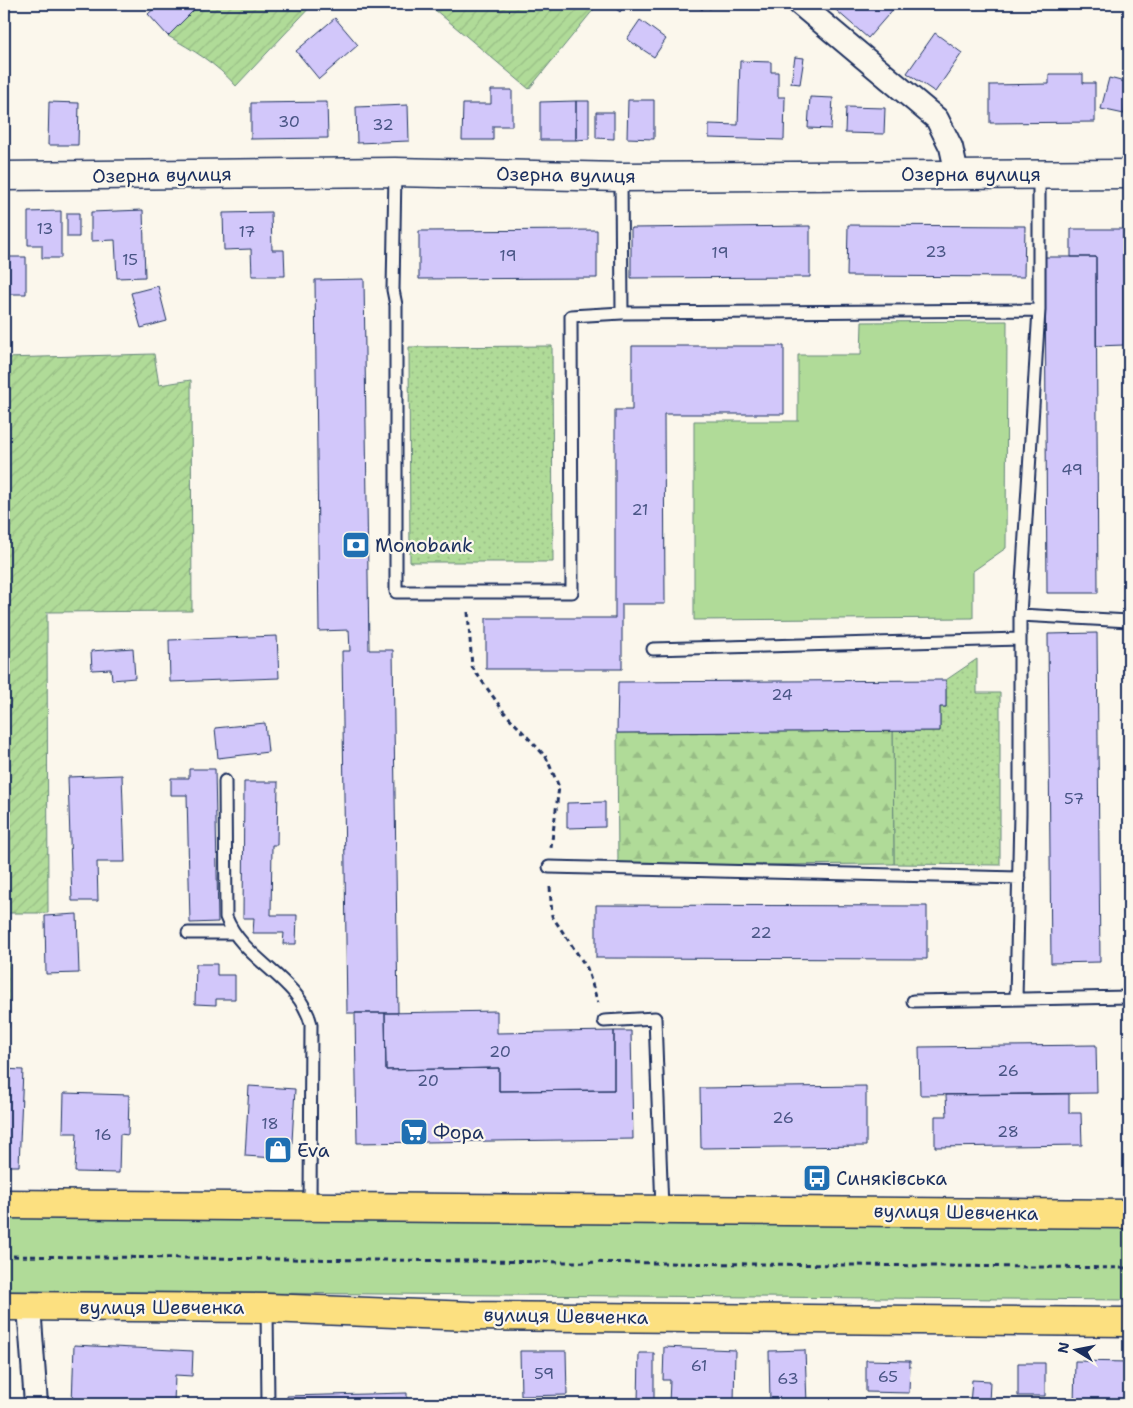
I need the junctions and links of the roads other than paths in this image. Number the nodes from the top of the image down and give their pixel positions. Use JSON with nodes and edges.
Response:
{"nodes":[{"id":1,"x":800,"y":4,"type":"edge"},
{"id":2,"x":395,"y":172,"type":"junction"},
{"id":3,"x":957,"y":174,"type":"junction"},
{"id":4,"x":1039,"y":174,"type":"junction"},
{"id":5,"x":1129,"y":174,"type":"edge"},
{"id":6,"x":4,"y":176,"type":"edge"},
{"id":7,"x":621,"y":177,"type":"junction"},
{"id":8,"x":1039,"y":310,"type":"junction"},
{"id":9,"x":622,"y":313,"type":"junction"},
{"id":10,"x":1020,"y":615,"type":"junction"},
{"id":11,"x":1129,"y":621,"type":"edge"},
{"id":12,"x":1020,"y":639,"type":"junction"},
{"id":13,"x":653,"y":649,"type":"dead end"},
{"id":14,"x":226,"y":781,"type":"dead end"},
{"id":15,"x":549,"y":867,"type":"road end"},
{"id":16,"x":1019,"y":878,"type":"junction"},
{"id":17,"x":188,"y":933,"type":"dead end"},
{"id":18,"x":232,"y":933,"type":"junction"},
{"id":19,"x":1129,"y":997,"type":"edge"},
{"id":20,"x":1016,"y":999,"type":"junction"},
{"id":21,"x":913,"y":1001,"type":"dead end"},
{"id":22,"x":604,"y":1021,"type":"road end"},
{"id":23,"x":4,"y":1204,"type":"edge"},
{"id":24,"x":310,"y":1206,"type":"junction"},
{"id":25,"x":662,"y":1209,"type":"junction"},
{"id":26,"x":1129,"y":1214,"type":"edge"},
{"id":27,"x":16,"y":1306,"type":"edge"},
{"id":28,"x":267,"y":1308,"type":"junction"},
{"id":29,"x":1129,"y":1322,"type":"edge"},
{"id":30,"x":36,"y":1404,"type":"edge"},
{"id":31,"x":268,"y":1404,"type":"edge"}],
"edges":[{"from":1,"to":3,"type":"street"},
{"from":2,"to":6,"type":"street","name":"Озерна вулиця"},
{"from":2,"to":7,"type":"street","name":"Озерна вулиця"},
{"from":2,"to":9,"type":"lane"},
{"from":3,"to":4,"type":"street","name":"Озерна вулиця"},
{"from":3,"to":7,"type":"street","name":"Озерна вулиця"},
{"from":4,"to":5,"type":"street","name":"Озерна вулиця"},
{"from":4,"to":8,"type":"lane"},
{"from":7,"to":9,"type":"lane"},
{"from":8,"to":9,"type":"lane"},
{"from":8,"to":10,"type":"lane"},
{"from":10,"to":11,"type":"lane"},
{"from":10,"to":12,"type":"lane"},
{"from":12,"to":13,"type":"lane"},
{"from":12,"to":16,"type":"lane"},
{"from":14,"to":18,"type":"lane"},
{"from":15,"to":16,"type":"lane"},
{"from":16,"to":20,"type":"lane"},
{"from":17,"to":18,"type":"lane"},
{"from":18,"to":24,"type":"lane"},
{"from":19,"to":20,"type":"lane"},
{"from":20,"to":21,"type":"lane"},
{"from":22,"to":25,"type":"lane"},
{"from":23,"to":24,"type":"main road","name":"вулиця Шевченка"},
{"from":24,"to":25,"type":"main road","name":"вулиця Шевченка"},
{"from":25,"to":26,"type":"main road","name":"вулиця Шевченка"},
{"from":27,"to":28,"type":"main road","name":"вулиця Шевченка"},
{"from":27,"to":30,"type":"street"},
{"from":28,"to":29,"type":"main road","name":"вулиця Шевченка"},
{"from":28,"to":31,"type":"lane"}]}
